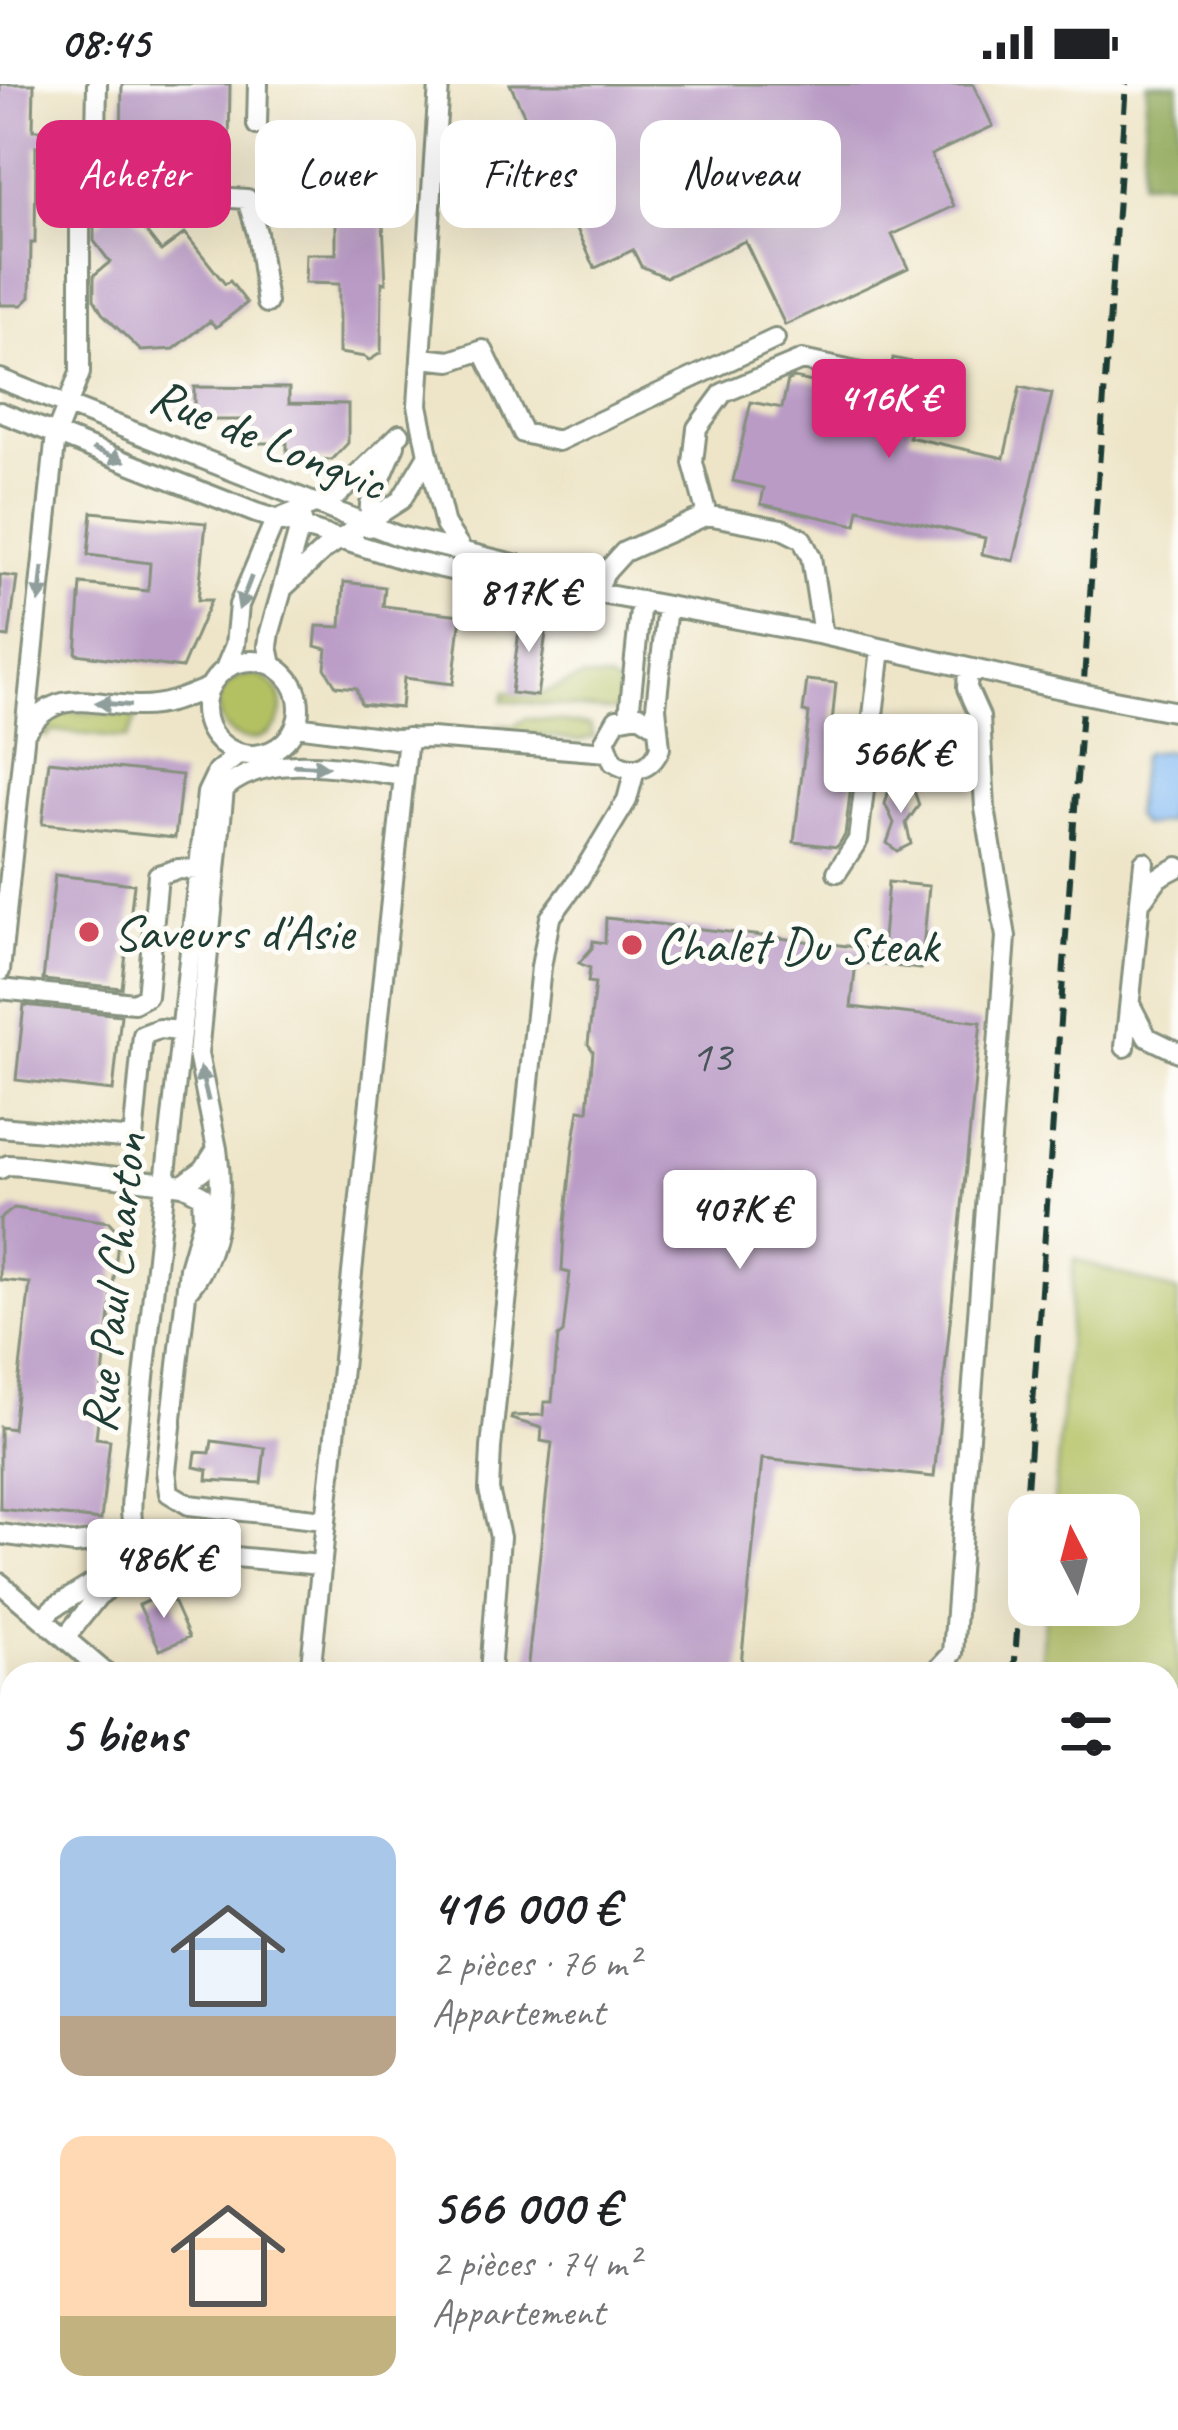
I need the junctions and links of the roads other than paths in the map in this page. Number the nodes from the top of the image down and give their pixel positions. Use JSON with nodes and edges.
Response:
{"nodes":[{"id":1,"x":97,"y":84,"type":"edge"},
{"id":2,"x":259,"y":84,"type":"edge"},
{"id":3,"x":439,"y":84,"type":"edge"},
{"id":4,"x":97,"y":120,"type":"edge"},
{"id":5,"x":257,"y":120,"type":"edge"},
{"id":6,"x":267,"y":303,"type":"dead end"},
{"id":7,"x":775,"y":340,"type":"dead end"},
{"id":8,"x":421,"y":358,"type":"junction"},
{"id":9,"x":875,"y":376,"type":"dead end"},
{"id":10,"x":0,"y":379,"type":"edge"},
{"id":11,"x":67,"y":405,"type":"junction"},
{"id":12,"x":418,"y":405,"type":"junction"},
{"id":13,"x":0,"y":412,"type":"edge"},
{"id":14,"x":56,"y":434,"type":"junction"},
{"id":15,"x":400,"y":434,"type":"junction"},
{"id":16,"x":428,"y":455,"type":"junction"},
{"id":17,"x":306,"y":514,"type":"junction"},
{"id":18,"x":707,"y":515,"type":"junction"},
{"id":19,"x":275,"y":520,"type":"junction"},
{"id":20,"x":368,"y":524,"type":"junction"},
{"id":21,"x":336,"y":541,"type":"junction"},
{"id":22,"x":372,"y":552,"type":"junction"},
{"id":23,"x":464,"y":554,"type":"junction"},
{"id":24,"x":282,"y":589,"type":"junction"},
{"id":25,"x":597,"y":593,"type":"junction"},
{"id":26,"x":641,"y":601,"type":"junction"},
{"id":27,"x":667,"y":606,"type":"junction"},
{"id":28,"x":824,"y":635,"type":"junction"},
{"id":29,"x":881,"y":649,"type":"junction"},
{"id":30,"x":272,"y":665,"type":"junction"},
{"id":31,"x":225,"y":669,"type":"junction"},
{"id":32,"x":968,"y":669,"type":"junction"},
{"id":33,"x":210,"y":687,"type":"junction"},
{"id":34,"x":1178,"y":712,"type":"edge"},
{"id":35,"x":629,"y":715,"type":"junction"},
{"id":36,"x":296,"y":726,"type":"junction"},
{"id":37,"x":656,"y":726,"type":"junction"},
{"id":38,"x":26,"y":732,"type":"junction"},
{"id":39,"x":408,"y":738,"type":"junction"},
{"id":40,"x":607,"y":752,"type":"junction"},
{"id":41,"x":239,"y":754,"type":"junction"},
{"id":42,"x":635,"y":770,"type":"junction"},
{"id":43,"x":404,"y":776,"type":"junction"},
{"id":44,"x":1144,"y":862,"type":"dead end"},
{"id":45,"x":1178,"y":867,"type":"edge"},
{"id":46,"x":199,"y":870,"type":"junction"},
{"id":47,"x":837,"y":872,"type":"dead end"},
{"id":48,"x":1139,"y":907,"type":"junction"},
{"id":49,"x":0,"y":967,"type":"edge"},
{"id":50,"x":0,"y":989,"type":"edge"},
{"id":51,"x":1130,"y":1001,"type":"junction"},
{"id":52,"x":181,"y":1031,"type":"junction"},
{"id":53,"x":1125,"y":1047,"type":"dead end"},
{"id":54,"x":1178,"y":1052,"type":"edge"},
{"id":55,"x":0,"y":1127,"type":"edge"},
{"id":56,"x":133,"y":1138,"type":"junction"},
{"id":57,"x":217,"y":1149,"type":"junction"},
{"id":58,"x":3,"y":1164,"type":"edge"},
{"id":59,"x":139,"y":1180,"type":"junction"},
{"id":60,"x":174,"y":1184,"type":"junction"},
{"id":61,"x":189,"y":1289,"type":"junction"},
{"id":62,"x":324,"y":1520,"type":"junction"},
{"id":63,"x":0,"y":1534,"type":"edge"},
{"id":64,"x":146,"y":1543,"type":"junction"},
{"id":65,"x":320,"y":1565,"type":"junction"},
{"id":66,"x":0,"y":1582,"type":"edge"},
{"id":67,"x":42,"y":1619,"type":"junction"},
{"id":68,"x":64,"y":1638,"type":"junction"},
{"id":69,"x":93,"y":1662,"type":"edge"},
{"id":70,"x":311,"y":1662,"type":"edge"},
{"id":71,"x":491,"y":1662,"type":"edge"},
{"id":72,"x":945,"y":1662,"type":"edge"}],
"edges":[{"from":1,"to":4,"type":"street"},
{"from":2,"to":5,"type":"street"},
{"from":3,"to":8,"type":"street"},
{"from":6,"to":11,"type":"street"},
{"from":7,"to":8,"type":"street"},
{"from":8,"to":12,"type":"street"},
{"from":9,"to":18,"type":"street"},
{"from":10,"to":11,"type":"street","name":"Rue de Longvic"},
{"from":11,"to":14,"type":"street"},
{"from":11,"to":17,"type":"street","name":"Rue de Longvic"},
{"from":12,"to":15,"type":"street"},
{"from":12,"to":16,"type":"street"},
{"from":13,"to":14,"type":"street","name":"Rue de Longvic"},
{"from":14,"to":19,"type":"street","name":"Rue de Longvic","one_way":true},
{"from":14,"to":38,"type":"street","one_way":true},
{"from":15,"to":17,"type":"street"},
{"from":15,"to":20,"type":"street"},
{"from":16,"to":20,"type":"street"},
{"from":16,"to":23,"type":"street"},
{"from":17,"to":19,"type":"street","name":"Rue de Longvic"},
{"from":17,"to":20,"type":"street","name":"Rue de Longvic"},
{"from":17,"to":21,"type":"street","name":"Rue de Longvic"},
{"from":17,"to":24,"type":"street"},
{"from":18,"to":25,"type":"street"},
{"from":18,"to":28,"type":"street"},
{"from":19,"to":31,"type":"street","one_way":true},
{"from":20,"to":21,"type":"street"},
{"from":20,"to":22,"type":"street"},
{"from":20,"to":23,"type":"street","name":"Rue de Longvic"},
{"from":21,"to":22,"type":"street","name":"Rue de Longvic"},
{"from":21,"to":24,"type":"street"},
{"from":22,"to":25,"type":"street","name":"Rue de Longvic"},
{"from":23,"to":25,"type":"street","name":"Rue de Longvic"},
{"from":24,"to":30,"type":"street"},
{"from":25,"to":26,"type":"street"},
{"from":26,"to":27,"type":"street"},
{"from":26,"to":35,"type":"street"},
{"from":27,"to":28,"type":"street"},
{"from":27,"to":37,"type":"street"},
{"from":28,"to":29,"type":"street"},
{"from":29,"to":32,"type":"street"},
{"from":29,"to":47,"type":"street"},
{"from":30,"to":31,"type":"street"},
{"from":30,"to":36,"type":"street"},
{"from":31,"to":33,"type":"street"},
{"from":32,"to":34,"type":"street","bridge":true},
{"from":32,"to":72,"type":"street"},
{"from":33,"to":38,"type":"street","one_way":true},
{"from":33,"to":41,"type":"street"},
{"from":35,"to":37,"type":"street"},
{"from":35,"to":40,"type":"street"},
{"from":36,"to":39,"type":"street"},
{"from":36,"to":41,"type":"street"},
{"from":37,"to":42,"type":"street"},
{"from":38,"to":49,"type":"street"},
{"from":39,"to":40,"type":"street"},
{"from":39,"to":43,"type":"street"},
{"from":40,"to":42,"type":"street"},
{"from":41,"to":46,"type":"street","name":"Rue Paul Charton"},
{"from":42,"to":71,"type":"street"},
{"from":57,"to":43,"type":"street","one_way":true},
{"from":43,"to":62,"type":"street"},
{"from":44,"to":48,"type":"street"},
{"from":45,"to":48,"type":"street"},
{"from":46,"to":50,"type":"street"},
{"from":46,"to":52,"type":"street","name":"Rue Paul Charton"},
{"from":48,"to":51,"type":"street"},
{"from":51,"to":53,"type":"street"},
{"from":51,"to":54,"type":"street"},
{"from":52,"to":56,"type":"street"},
{"from":52,"to":60,"type":"street","name":"Rue Paul Charton"},
{"from":55,"to":56,"type":"street"},
{"from":56,"to":59,"type":"street"},
{"from":57,"to":60,"type":"street"},
{"from":57,"to":61,"type":"street"},
{"from":58,"to":59,"type":"street"},
{"from":59,"to":60,"type":"street"},
{"from":60,"to":61,"type":"street"},
{"from":60,"to":64,"type":"street","name":"Rue Paul Charton"},
{"from":61,"to":62,"type":"street"},
{"from":62,"to":65,"type":"street"},
{"from":63,"to":64,"type":"street"},
{"from":64,"to":65,"type":"street"},
{"from":64,"to":67,"type":"street"},
{"from":64,"to":68,"type":"street"},
{"from":65,"to":70,"type":"street"},
{"from":66,"to":67,"type":"street"},
{"from":67,"to":68,"type":"street"},
{"from":68,"to":69,"type":"street"}]}
